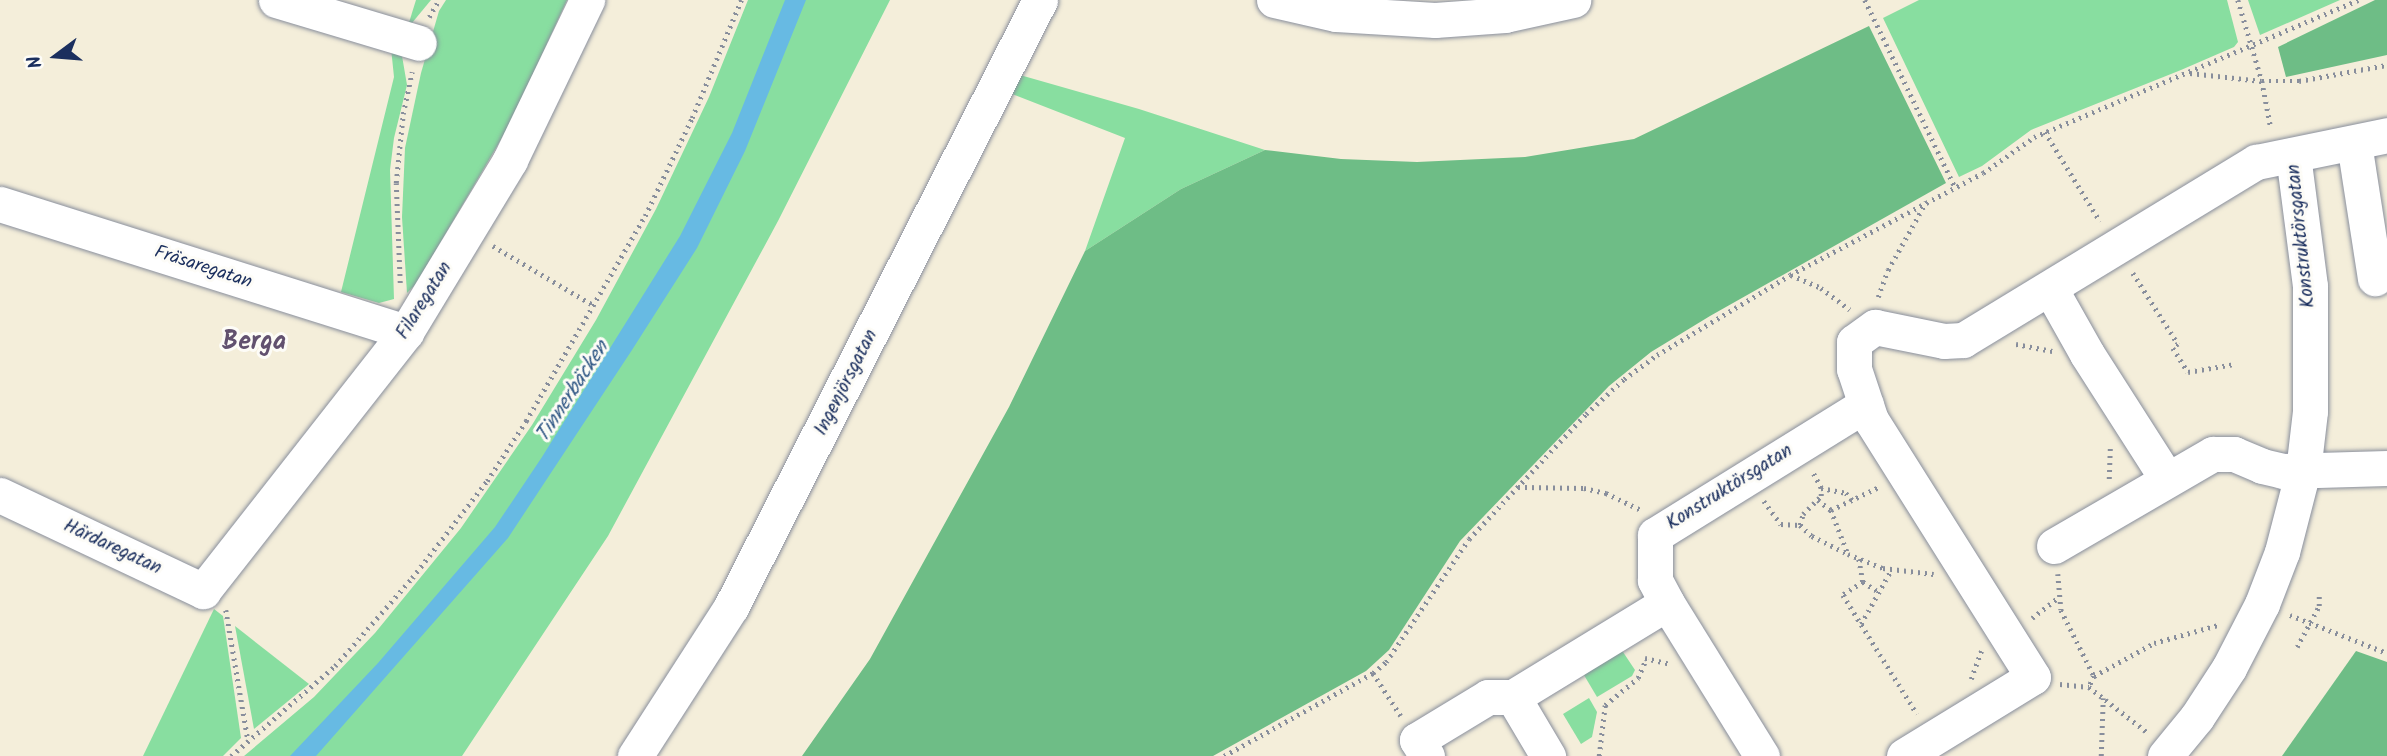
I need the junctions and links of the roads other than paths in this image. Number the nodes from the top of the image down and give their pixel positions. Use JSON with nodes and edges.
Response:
{"nodes":[{"id":1,"x":276,"y":0,"type":"edge"},
{"id":2,"x":587,"y":0,"type":"edge"},
{"id":3,"x":1041,"y":0,"type":"edge"},
{"id":4,"x":1274,"y":0,"type":"edge"},
{"id":5,"x":1573,"y":0,"type":"edge"},
{"id":6,"x":419,"y":43,"type":"road end"},
{"id":7,"x":2371,"y":139,"type":"edge"},
{"id":8,"x":2285,"y":156,"type":"junction"},
{"id":9,"x":0,"y":204,"type":"edge"},
{"id":10,"x":2375,"y":278,"type":"dead end"},
{"id":11,"x":2051,"y":289,"type":"junction"},
{"id":12,"x":406,"y":332,"type":"junction"},
{"id":13,"x":1866,"y":404,"type":"junction"},
{"id":14,"x":2387,"y":468,"type":"edge"},
{"id":15,"x":2303,"y":471,"type":"junction"},
{"id":16,"x":2167,"y":479,"type":"junction"},
{"id":17,"x":0,"y":495,"type":"edge"},
{"id":18,"x":2054,"y":545,"type":"dead end"},
{"id":19,"x":217,"y":573,"type":"joint"},
{"id":20,"x":1667,"y":603,"type":"junction"},
{"id":21,"x":1513,"y":697,"type":"junction"},
{"id":22,"x":1930,"y":740,"type":"edge"},
{"id":23,"x":1422,"y":748,"type":"edge"},
{"id":24,"x":2168,"y":753,"type":"edge"},
{"id":25,"x":635,"y":756,"type":"edge"},
{"id":26,"x":1548,"y":756,"type":"edge"},
{"id":27,"x":1762,"y":756,"type":"edge"}],
"edges":[{"from":1,"to":6,"type":"street"},
{"from":2,"to":12,"type":"street","name":"Filaregatan"},
{"from":3,"to":25,"type":"street","name":"Ingenjörsgatan"},
{"from":4,"to":5,"type":"street"},
{"from":7,"to":8,"type":"street"},
{"from":7,"to":10,"type":"street"},
{"from":8,"to":11,"type":"street","name":"Konstruktörsgatan"},
{"from":8,"to":15,"type":"street","name":"Konstruktörsgatan"},
{"from":9,"to":12,"type":"street","name":"Fräsaregatan"},
{"from":11,"to":13,"type":"street","name":"Konstruktörsgatan"},
{"from":11,"to":16,"type":"street"},
{"from":12,"to":19,"type":"street","name":"Filaregatan"},
{"from":13,"to":20,"type":"street","name":"Konstruktörsgatan"},
{"from":13,"to":22,"type":"street"},
{"from":14,"to":15,"type":"street"},
{"from":15,"to":16,"type":"street"},
{"from":15,"to":24,"type":"street","name":"Konstruktörsgatan"},
{"from":16,"to":18,"type":"street"},
{"from":17,"to":19,"type":"street","name":"Härdaregatan"},
{"from":20,"to":21,"type":"street"},
{"from":20,"to":27,"type":"street","name":"Konstruktörsgatan"},
{"from":21,"to":23,"type":"street"},
{"from":21,"to":26,"type":"street"}]}
